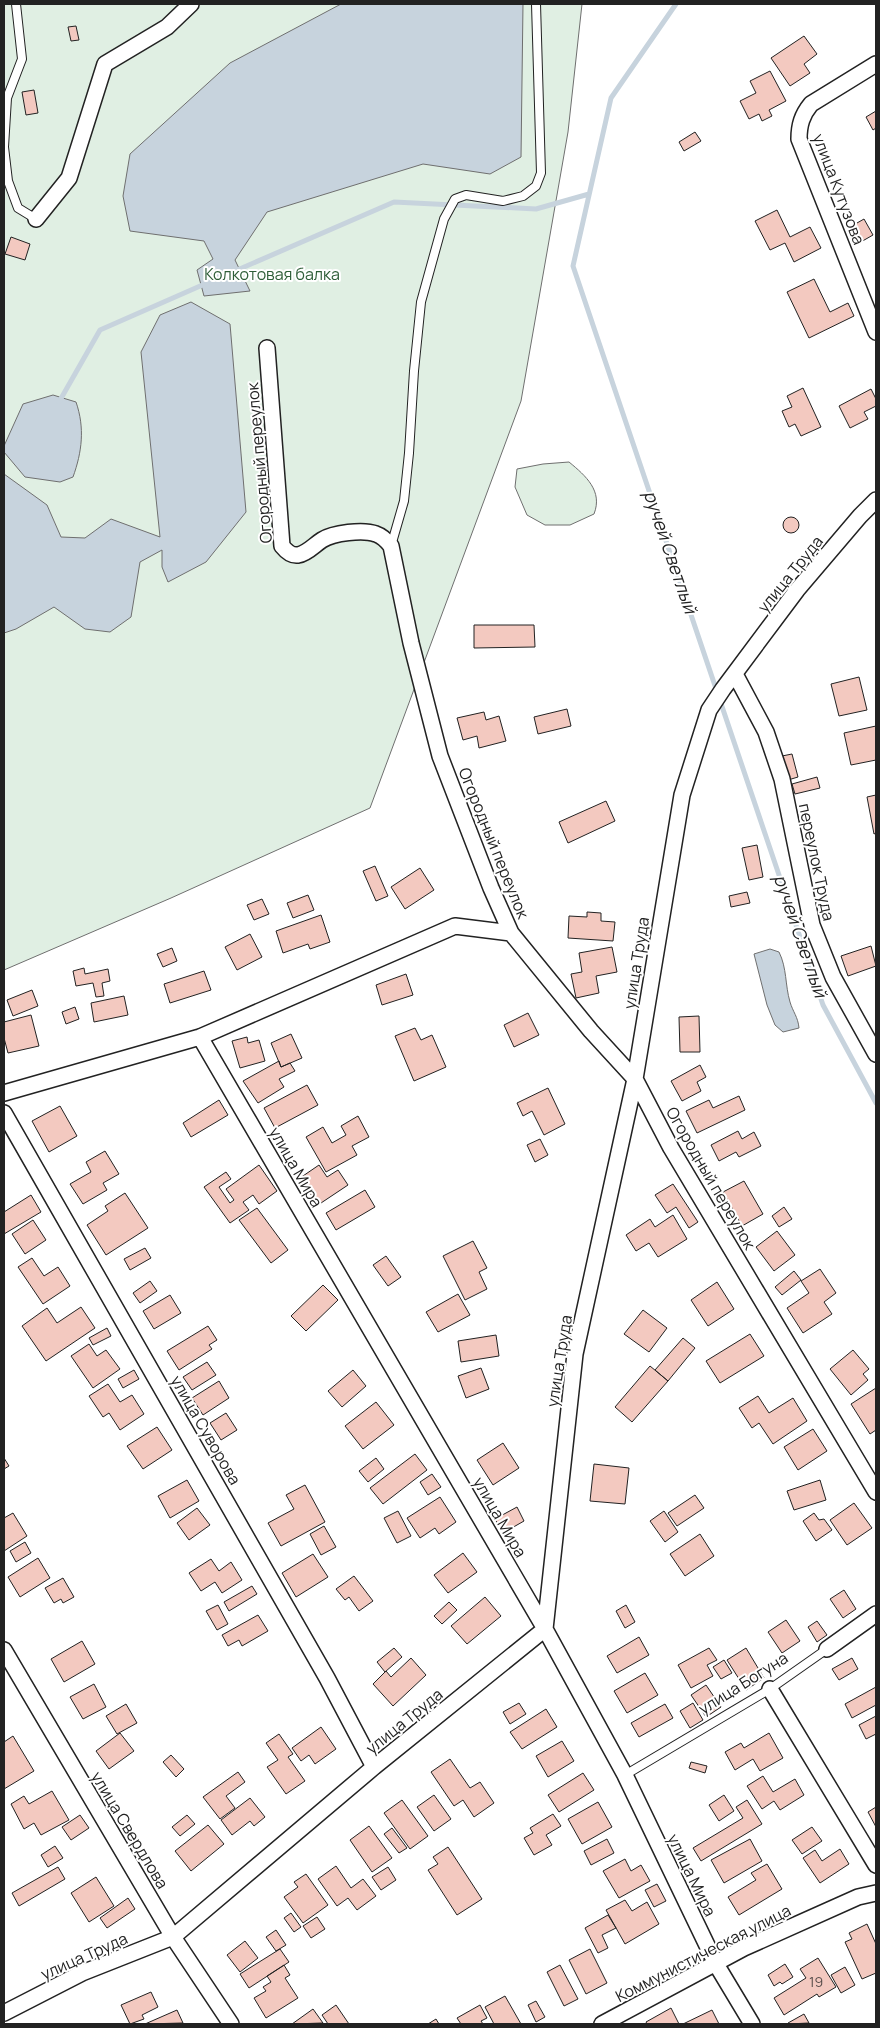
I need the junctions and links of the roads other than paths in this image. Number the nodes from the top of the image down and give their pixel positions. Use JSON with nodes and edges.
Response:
{"nodes":[{"id":1,"x":16,"y":4,"type":"edge"},
{"id":2,"x":191,"y":4,"type":"edge"},
{"id":3,"x":536,"y":4,"type":"edge"},
{"id":4,"x":876,"y":64,"type":"edge"},
{"id":5,"x":36,"y":219,"type":"joint"},
{"id":6,"x":871,"y":306,"type":"edge"},
{"id":7,"x":876,"y":332,"type":"edge"},
{"id":8,"x":267,"y":348,"type":"dead end"},
{"id":9,"x":876,"y":500,"type":"edge"},
{"id":10,"x":391,"y":546,"type":"junction"},
{"id":11,"x":735,"y":674,"type":"junction"},
{"id":12,"x":511,"y":933,"type":"junction"},
{"id":13,"x":200,"y":1037,"type":"junction"},
{"id":14,"x":876,"y":1054,"type":"edge"},
{"id":15,"x":635,"y":1079,"type":"junction"},
{"id":16,"x":4,"y":1093,"type":"edge"},
{"id":17,"x":4,"y":1113,"type":"edge"},
{"id":18,"x":876,"y":1492,"type":"edge"},
{"id":19,"x":876,"y":1614,"type":"edge"},
{"id":20,"x":545,"y":1629,"type":"junction"},
{"id":21,"x":827,"y":1649,"type":"joint"},
{"id":22,"x":4,"y":1650,"type":"edge"},
{"id":23,"x":770,"y":1689,"type":"junction"},
{"id":24,"x":374,"y":1768,"type":"junction"},
{"id":25,"x":624,"y":1775,"type":"junction"},
{"id":26,"x":876,"y":1866,"type":"edge"},
{"id":27,"x":876,"y":1892,"type":"edge"},
{"id":28,"x":173,"y":1937,"type":"junction"},
{"id":29,"x":716,"y":1964,"type":"junction"},
{"id":30,"x":4,"y":2013,"type":"edge"},
{"id":31,"x":231,"y":2024,"type":"edge"},
{"id":32,"x":602,"y":2024,"type":"edge"},
{"id":33,"x":752,"y":2024,"type":"edge"}],
"edges":[{"from":1,"to":5,"type":"lane"},
{"from":2,"to":5,"type":"street"},
{"from":3,"to":10,"type":"lane"},
{"from":4,"to":6,"type":"street","name":"улица Кутузова"},
{"from":6,"to":7,"type":"street","name":"улица Кутузова"},
{"from":8,"to":10,"type":"street","name":"Огородный переулок"},
{"from":9,"to":11,"type":"street","name":"улица Труда"},
{"from":10,"to":12,"type":"street","name":"Огородный переулок"},
{"from":11,"to":14,"type":"street","name":"переулок Труда"},
{"from":11,"to":15,"type":"street","name":"улица Труда"},
{"from":12,"to":13,"type":"street"},
{"from":12,"to":15,"type":"street","name":"Огородный переулок"},
{"from":13,"to":16,"type":"street"},
{"from":13,"to":20,"type":"street","name":"улица Мира"},
{"from":15,"to":18,"type":"street","name":"Огородный переулок"},
{"from":15,"to":20,"type":"street","name":"улица Труда"},
{"from":17,"to":24,"type":"street","name":"улица Суворова"},
{"from":19,"to":21,"type":"street","name":"улица Богуна"},
{"from":20,"to":24,"type":"street","name":"улица Труда"},
{"from":20,"to":25,"type":"street","name":"улица Мира"},
{"from":21,"to":23,"type":"lane","name":"улица Богуна"},
{"from":22,"to":28,"type":"street","name":"улица Свердлова"},
{"from":23,"to":25,"type":"lane","name":"улица Богуна"},
{"from":23,"to":26,"type":"street"},
{"from":24,"to":28,"type":"street","name":"улица Труда"},
{"from":25,"to":29,"type":"street","name":"улица Мира"},
{"from":27,"to":29,"type":"street","name":"Коммунистическая улица"},
{"from":28,"to":30,"type":"street","name":"улица Труда"},
{"from":28,"to":31,"type":"street","name":"улица Свердлова"},
{"from":29,"to":32,"type":"street","name":"Коммунистическая улица"},
{"from":29,"to":33,"type":"street","name":"улица Мира"}]}
